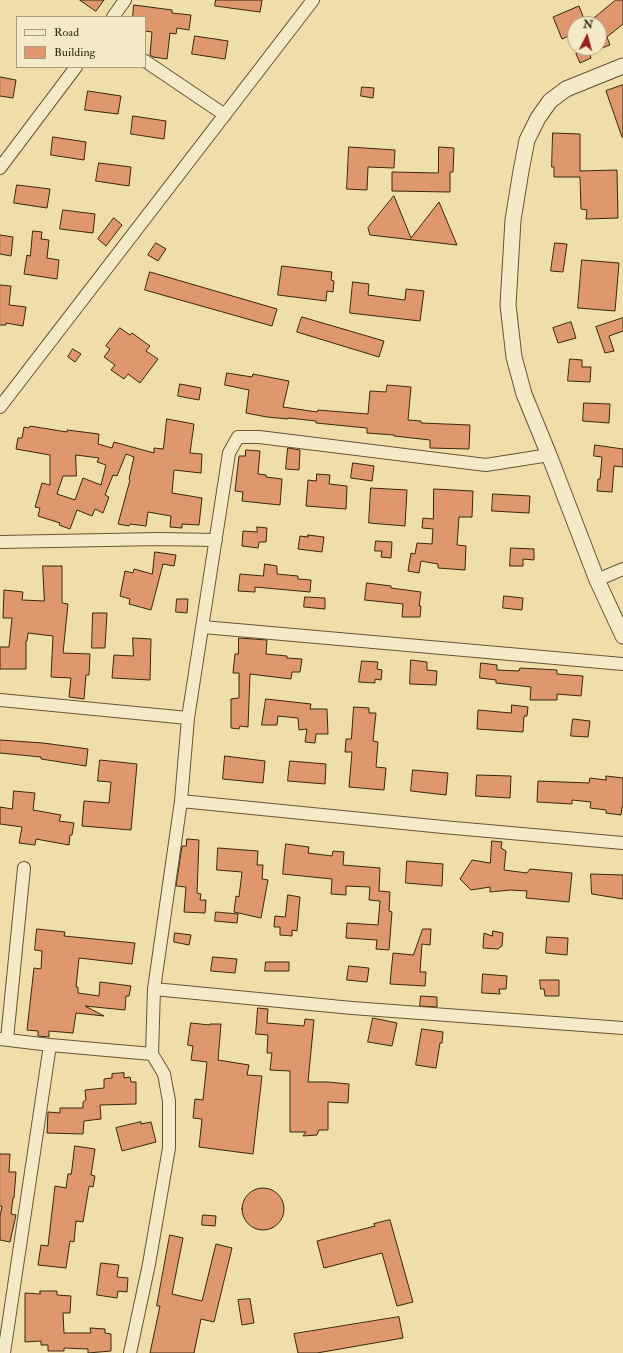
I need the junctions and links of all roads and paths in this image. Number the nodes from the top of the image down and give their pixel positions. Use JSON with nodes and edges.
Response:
{"nodes":[{"id":1,"x":125,"y":0,"type":"edge"},
{"id":2,"x":313,"y":0,"type":"edge"},
{"id":3,"x":114,"y":16,"type":"edge"},
{"id":4,"x":146,"y":62,"type":"edge"},
{"id":5,"x":623,"y":66,"type":"edge"},
{"id":6,"x":75,"y":68,"type":"edge"},
{"id":7,"x":225,"y":115,"type":"junction"},
{"id":8,"x":0,"y":168,"type":"edge"},
{"id":9,"x":0,"y":408,"type":"edge"},
{"id":10,"x":549,"y":455,"type":"junction"},
{"id":11,"x":216,"y":540,"type":"junction"},
{"id":12,"x":0,"y":542,"type":"edge"},
{"id":13,"x":623,"y":569,"type":"edge"},
{"id":14,"x":597,"y":580,"type":"junction"},
{"id":15,"x":203,"y":627,"type":"junction"},
{"id":16,"x":623,"y":636,"type":"edge"},
{"id":17,"x":623,"y":664,"type":"edge"},
{"id":18,"x":0,"y":700,"type":"edge"},
{"id":19,"x":188,"y":718,"type":"junction"},
{"id":20,"x":181,"y":801,"type":"junction"},
{"id":21,"x":623,"y":843,"type":"edge"},
{"id":22,"x":24,"y":868,"type":"dead end"},
{"id":23,"x":154,"y":989,"type":"junction"},
{"id":24,"x":623,"y":1028,"type":"edge"},
{"id":25,"x":4,"y":1039,"type":"edge"},
{"id":26,"x":50,"y":1045,"type":"junction"},
{"id":27,"x":152,"y":1054,"type":"junction"},
{"id":28,"x":4,"y":1353,"type":"edge"},
{"id":29,"x":130,"y":1353,"type":"edge"}],
"edges":[{"from":1,"to":3,"type":"street"},
{"from":2,"to":7,"type":"street"},
{"from":4,"to":7,"type":"street"},
{"from":5,"to":10,"type":"street"},
{"from":6,"to":8,"type":"street"},
{"from":7,"to":9,"type":"street"},
{"from":10,"to":11,"type":"street"},
{"from":10,"to":14,"type":"street"},
{"from":11,"to":12,"type":"street"},
{"from":11,"to":15,"type":"street"},
{"from":13,"to":14,"type":"street"},
{"from":14,"to":16,"type":"street"},
{"from":15,"to":17,"type":"street"},
{"from":15,"to":19,"type":"street"},
{"from":18,"to":19,"type":"street"},
{"from":19,"to":20,"type":"street"},
{"from":20,"to":21,"type":"street"},
{"from":20,"to":23,"type":"street"},
{"from":22,"to":25,"type":"street"},
{"from":23,"to":24,"type":"street"},
{"from":23,"to":27,"type":"street"},
{"from":25,"to":26,"type":"street"},
{"from":26,"to":27,"type":"street"},
{"from":26,"to":28,"type":"street"},
{"from":27,"to":29,"type":"street"}]}
